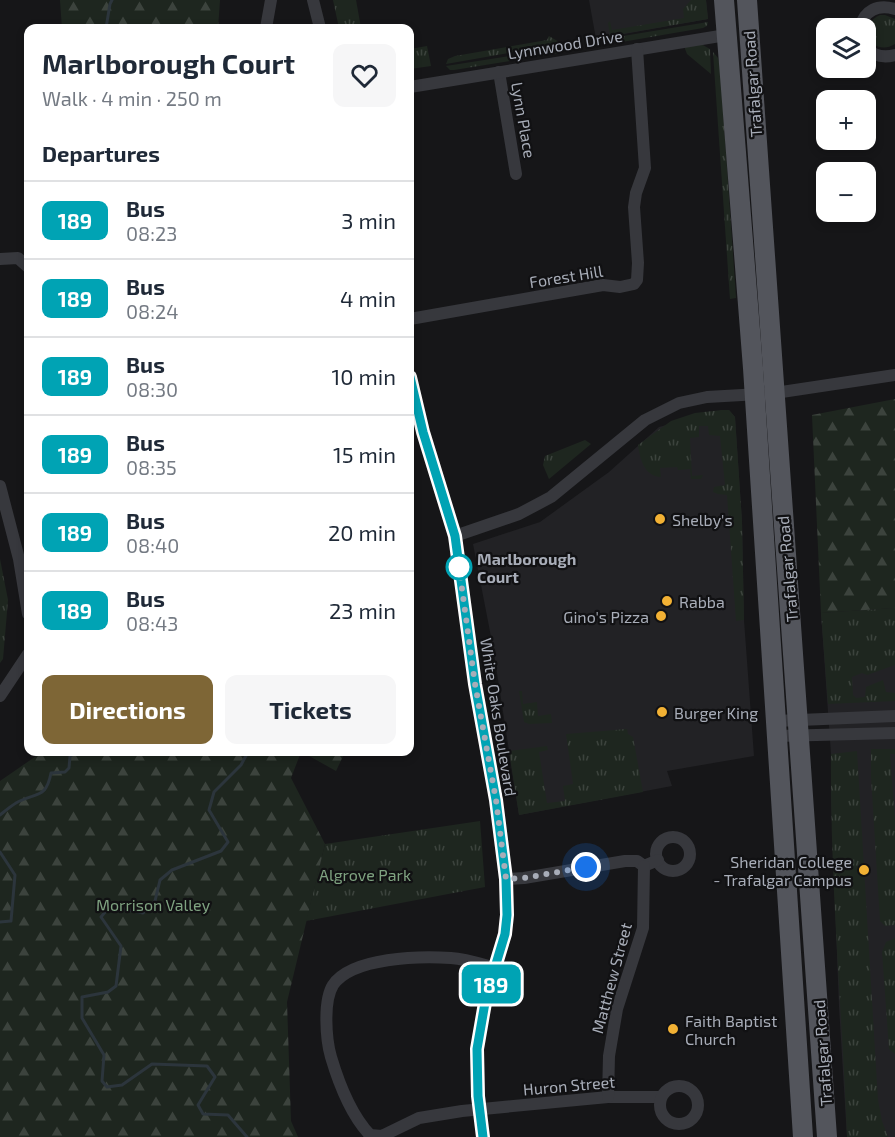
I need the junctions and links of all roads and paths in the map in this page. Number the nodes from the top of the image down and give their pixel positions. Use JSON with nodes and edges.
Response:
{"nodes":[{"id":1,"x":271,"y":0,"type":"edge"},
{"id":2,"x":314,"y":0,"type":"edge"},
{"id":3,"x":724,"y":0,"type":"edge"},
{"id":4,"x":747,"y":0,"type":"edge"},
{"id":5,"x":895,"y":9,"type":"edge"},
{"id":6,"x":864,"y":18,"type":"edge"},
{"id":7,"x":267,"y":24,"type":"edge"},
{"id":8,"x":319,"y":24,"type":"edge"},
{"id":9,"x":726,"y":35,"type":"junction"},
{"id":10,"x":637,"y":50,"type":"junction"},
{"id":11,"x":876,"y":55,"type":"edge"},
{"id":12,"x":895,"y":55,"type":"edge"},
{"id":13,"x":499,"y":72,"type":"junction"},
{"id":14,"x":414,"y":86,"type":"edge"},
{"id":15,"x":516,"y":174,"type":"dead end"},
{"id":16,"x":0,"y":259,"type":"edge"},
{"id":17,"x":24,"y":263,"type":"edge"},
{"id":18,"x":414,"y":318,"type":"edge"},
{"id":19,"x":895,"y":375,"type":"edge"},
{"id":20,"x":775,"y":393,"type":"junction"},
{"id":21,"x":414,"y":394,"type":"edge"},
{"id":22,"x":754,"y":396,"type":"junction"},
{"id":23,"x":0,"y":486,"type":"edge"},
{"id":24,"x":455,"y":536,"type":"junction"},
{"id":25,"x":24,"y":590,"type":"edge"},
{"id":26,"x":24,"y":660,"type":"edge"},
{"id":27,"x":0,"y":696,"type":"edge"},
{"id":28,"x":895,"y":716,"type":"edge"},
{"id":29,"x":776,"y":728,"type":"junction"},
{"id":30,"x":799,"y":728,"type":"junction"},
{"id":31,"x":895,"y":733,"type":"edge"},
{"id":32,"x":658,"y":860,"type":"dead end"},
{"id":33,"x":644,"y":866,"type":"junction"},
{"id":34,"x":506,"y":879,"type":"junction"},
{"id":35,"x":496,"y":968,"type":"junction"},
{"id":36,"x":661,"y":1097,"type":"dead end"},
{"id":37,"x":608,"y":1098,"type":"junction"},
{"id":38,"x":479,"y":1110,"type":"junction"},
{"id":39,"x":483,"y":1137,"type":"edge"},
{"id":40,"x":803,"y":1137,"type":"edge"},
{"id":41,"x":827,"y":1137,"type":"edge"}],
"edges":[{"from":1,"to":7,"type":"street"},
{"from":2,"to":8,"type":"street"},
{"from":3,"to":9,"type":"main road","name":"Trafalgar Road"},
{"from":4,"to":20,"type":"main road","name":"Trafalgar Road"},
{"from":5,"to":6,"type":"street"},
{"from":9,"to":10,"type":"street","name":"Lynnwood Drive"},
{"from":9,"to":22,"type":"main road","name":"Trafalgar Road"},
{"from":10,"to":13,"type":"street","name":"Lynnwood Drive"},
{"from":10,"to":18,"type":"street","name":"Forest Hill"},
{"from":11,"to":12,"type":"street"},
{"from":13,"to":14,"type":"street","name":"Lynnwood Drive"},
{"from":13,"to":15,"type":"street","name":"Lynn Place"},
{"from":16,"to":17,"type":"street"},
{"from":19,"to":20,"type":"street"},
{"from":20,"to":22,"type":"street"},
{"from":20,"to":30,"type":"main road","name":"Trafalgar Road"},
{"from":21,"to":24,"type":"street","name":"White Oaks Boulevard"},
{"from":22,"to":24,"type":"street"},
{"from":22,"to":29,"type":"main road","name":"Trafalgar Road"},
{"from":23,"to":25,"type":"street"},
{"from":24,"to":34,"type":"street","name":"White Oaks Boulevard"},
{"from":26,"to":27,"type":"street"},
{"from":28,"to":30,"type":"street"},
{"from":29,"to":30,"type":"street"},
{"from":29,"to":40,"type":"main road","name":"Trafalgar Road"},
{"from":30,"to":31,"type":"street"},
{"from":30,"to":41,"type":"main road","name":"Trafalgar Road"},
{"from":32,"to":33,"type":"street"},
{"from":33,"to":34,"type":"street"},
{"from":33,"to":37,"type":"street","name":"Matthew Street"},
{"from":34,"to":35,"type":"street","name":"White Oaks Boulevard"},
{"from":35,"to":38,"type":"street","name":"White Oaks Boulevard"},
{"from":35,"to":38,"type":"street","name":"Huron Street"},
{"from":36,"to":37,"type":"street","name":"Huron Street"},
{"from":37,"to":38,"type":"street","name":"Huron Street"},
{"from":38,"to":39,"type":"street","name":"White Oaks Boulevard"}]}
